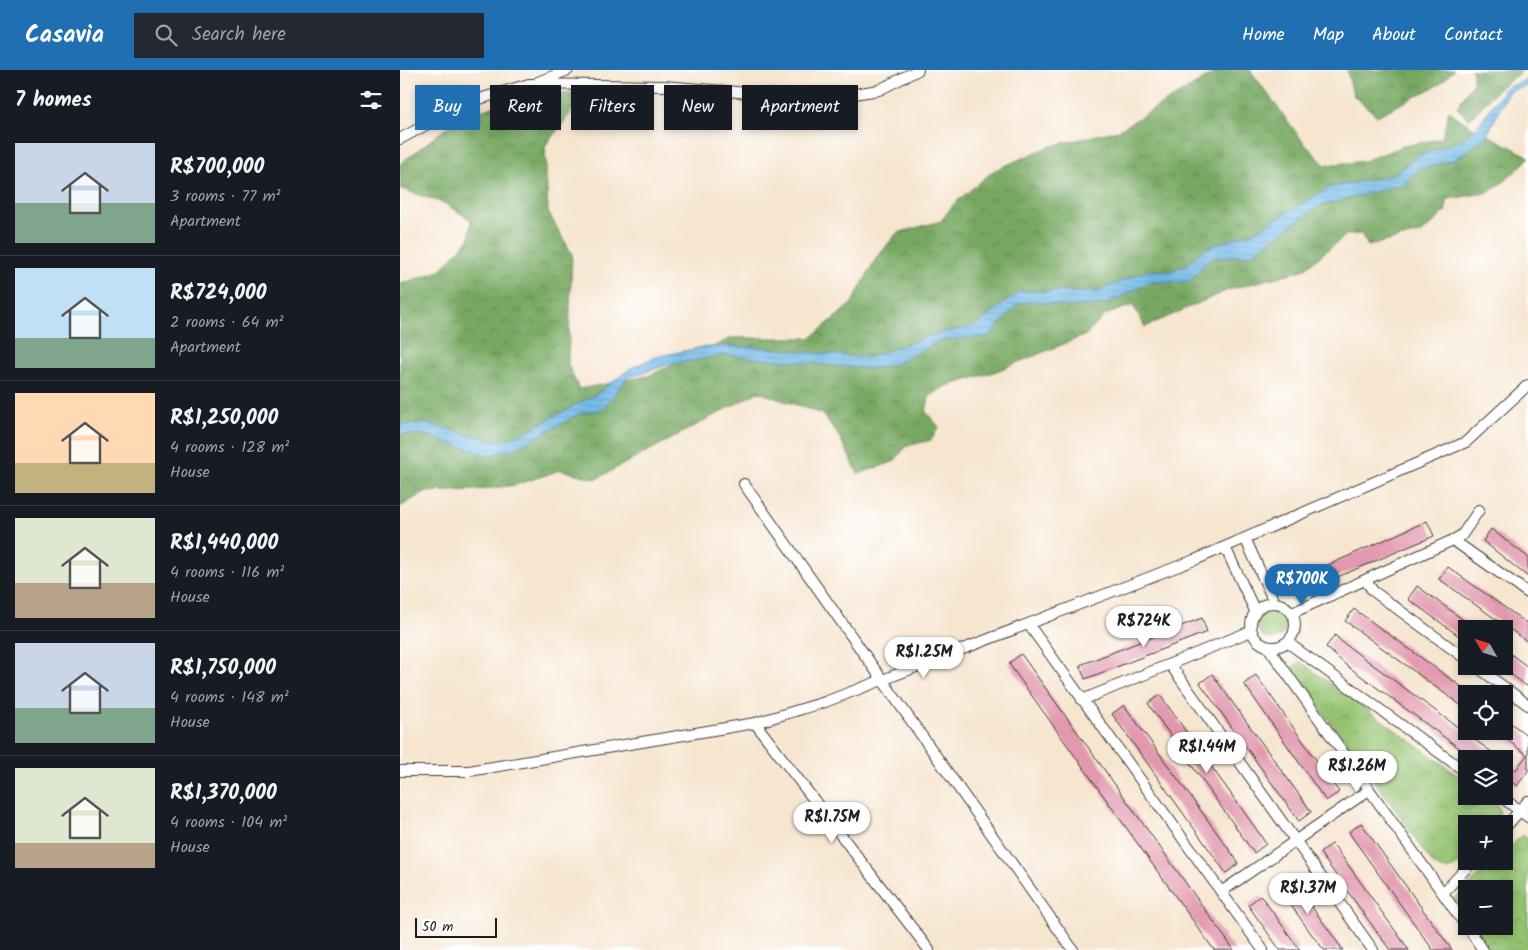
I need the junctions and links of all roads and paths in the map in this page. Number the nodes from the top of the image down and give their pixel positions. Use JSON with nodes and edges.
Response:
{"nodes":[{"id":1,"x":568,"y":70,"type":"edge"},
{"id":2,"x":918,"y":70,"type":"edge"},
{"id":3,"x":535,"y":84,"type":"junction"},
{"id":4,"x":400,"y":139,"type":"edge"},
{"id":5,"x":1528,"y":385,"type":"edge"},
{"id":6,"x":744,"y":484,"type":"dead end"},
{"id":7,"x":1479,"y":510,"type":"dead end"},
{"id":8,"x":1245,"y":538,"type":"junction"},
{"id":9,"x":1454,"y":540,"type":"junction"},
{"id":10,"x":1226,"y":547,"type":"junction"},
{"id":11,"x":1366,"y":581,"type":"junction"},
{"id":12,"x":1528,"y":593,"type":"edge"},
{"id":13,"x":1274,"y":602,"type":"junction"},
{"id":14,"x":1256,"y":611,"type":"junction"},
{"id":15,"x":1292,"y":613,"type":"junction"},
{"id":16,"x":1029,"y":625,"type":"junction"},
{"id":17,"x":1251,"y":631,"type":"junction"},
{"id":18,"x":1287,"y":642,"type":"junction"},
{"id":19,"x":1268,"y":647,"type":"junction"},
{"id":20,"x":1458,"y":653,"type":"edge"},
{"id":21,"x":1170,"y":664,"type":"junction"},
{"id":22,"x":1488,"y":675,"type":"edge"},
{"id":23,"x":884,"y":681,"type":"junction"},
{"id":24,"x":1082,"y":700,"type":"junction"},
{"id":25,"x":1528,"y":704,"type":"edge"},
{"id":26,"x":755,"y":723,"type":"junction"},
{"id":27,"x":1458,"y":766,"type":"edge"},
{"id":28,"x":400,"y":771,"type":"edge"},
{"id":29,"x":1370,"y":790,"type":"junction"},
{"id":30,"x":1528,"y":801,"type":"edge"},
{"id":31,"x":1512,"y":805,"type":"edge"},
{"id":32,"x":1524,"y":814,"type":"edge"},
{"id":33,"x":1513,"y":822,"type":"edge"},
{"id":34,"x":1296,"y":841,"type":"junction"},
{"id":35,"x":1465,"y":870,"type":"edge"},
{"id":36,"x":1221,"y":892,"type":"junction"},
{"id":37,"x":1443,"y":893,"type":"junction"},
{"id":38,"x":1458,"y":915,"type":"edge"},
{"id":39,"x":1472,"y":935,"type":"edge"},
{"id":40,"x":929,"y":950,"type":"edge"},
{"id":41,"x":1073,"y":950,"type":"edge"},
{"id":42,"x":1263,"y":950,"type":"edge"},
{"id":43,"x":1373,"y":950,"type":"edge"},
{"id":44,"x":1483,"y":950,"type":"edge"}],
"edges":[{"from":1,"to":3,"type":"street"},
{"from":2,"to":3,"type":"street"},
{"from":3,"to":4,"type":"street"},
{"from":5,"to":8,"type":"street"},
{"from":6,"to":23,"type":"street"},
{"from":7,"to":9,"type":"street"},
{"from":8,"to":10,"type":"street"},
{"from":8,"to":13,"type":"street"},
{"from":9,"to":11,"type":"street"},
{"from":9,"to":12,"type":"street"},
{"from":10,"to":14,"type":"street"},
{"from":10,"to":16,"type":"street"},
{"from":11,"to":15,"type":"street"},
{"from":11,"to":20,"type":"street"},
{"from":13,"to":14,"type":"street"},
{"from":13,"to":15,"type":"street"},
{"from":14,"to":17,"type":"street"},
{"from":15,"to":18,"type":"street"},
{"from":16,"to":23,"type":"street"},
{"from":16,"to":24,"type":"street"},
{"from":17,"to":19,"type":"street"},
{"from":17,"to":21,"type":"street"},
{"from":18,"to":19,"type":"street"},
{"from":18,"to":27,"type":"street"},
{"from":19,"to":29,"type":"street"},
{"from":21,"to":24,"type":"street"},
{"from":21,"to":34,"type":"street"},
{"from":22,"to":25,"type":"street"},
{"from":23,"to":26,"type":"street"},
{"from":23,"to":41,"type":"street"},
{"from":24,"to":36,"type":"street"},
{"from":26,"to":28,"type":"street"},
{"from":26,"to":40,"type":"street"},
{"from":29,"to":34,"type":"street"},
{"from":29,"to":37,"type":"street"},
{"from":30,"to":32,"type":"street"},
{"from":31,"to":32,"type":"street"},
{"from":32,"to":33,"type":"street"},
{"from":34,"to":36,"type":"street"},
{"from":34,"to":43,"type":"street"},
{"from":35,"to":37,"type":"street"},
{"from":36,"to":42,"type":"street"},
{"from":37,"to":38,"type":"street"},
{"from":39,"to":44,"type":"street"}]}
